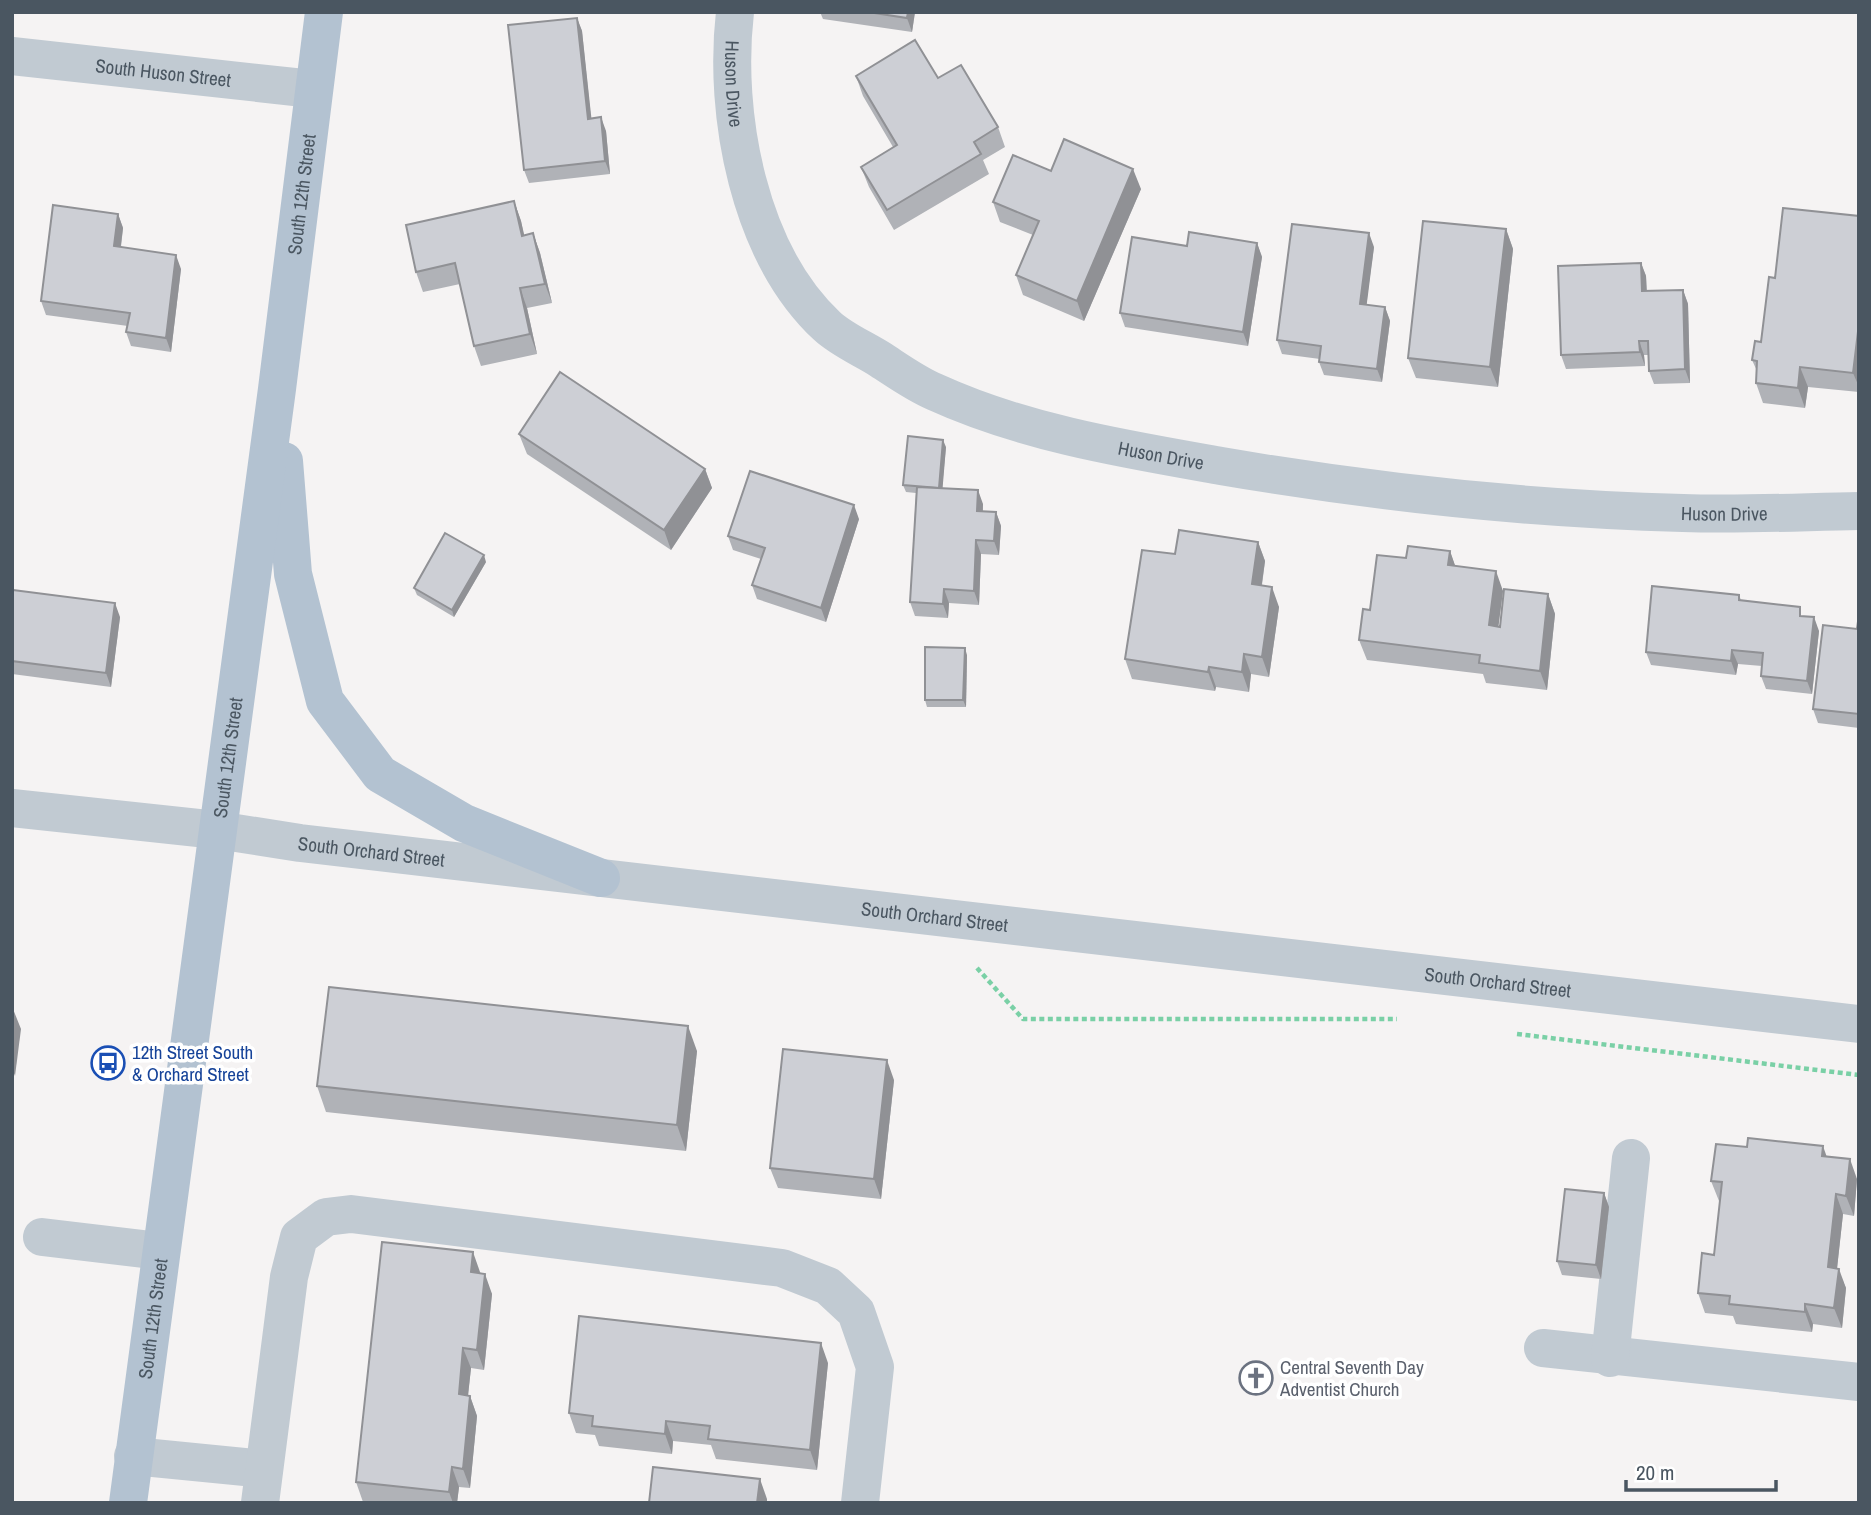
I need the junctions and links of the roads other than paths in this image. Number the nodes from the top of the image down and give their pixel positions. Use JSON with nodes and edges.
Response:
{"nodes":[{"id":1,"x":324,"y":12,"type":"edge"},
{"id":2,"x":735,"y":12,"type":"edge"},
{"id":3,"x":12,"y":56,"type":"edge"},
{"id":4,"x":313,"y":89,"type":"junction"},
{"id":5,"x":278,"y":389,"type":"junction"},
{"id":6,"x":1859,"y":511,"type":"edge"},
{"id":7,"x":12,"y":808,"type":"edge"},
{"id":8,"x":217,"y":830,"type":"junction"},
{"id":9,"x":601,"y":878,"type":"junction"},
{"id":10,"x":1859,"y":1024,"type":"edge"},
{"id":11,"x":1630,"y":1158,"type":"dead end"},
{"id":12,"x":42,"y":1237,"type":"dead end"},
{"id":13,"x":160,"y":1251,"type":"junction"},
{"id":14,"x":1542,"y":1348,"type":"dead end"},
{"id":15,"x":1610,"y":1358,"type":"junction"},
{"id":16,"x":1859,"y":1382,"type":"edge"},
{"id":17,"x":133,"y":1456,"type":"junction"},
{"id":18,"x":262,"y":1486,"type":"edge"},
{"id":19,"x":128,"y":1503,"type":"edge"},
{"id":20,"x":860,"y":1503,"type":"edge"}],
"edges":[{"from":1,"to":4,"type":"main road","name":"South 12th Street"},
{"from":2,"to":6,"type":"street","name":"Huson Drive"},
{"from":3,"to":4,"type":"street","name":"South Huson Street"},
{"from":4,"to":5,"type":"main road","name":"South 12th Street"},
{"from":5,"to":8,"type":"main road","name":"South 12th Street"},
{"from":5,"to":9,"type":"main road"},
{"from":7,"to":8,"type":"street","name":"South Orchard Street"},
{"from":8,"to":9,"type":"street","name":"South Orchard Street"},
{"from":8,"to":13,"type":"main road","name":"South 12th Street"},
{"from":9,"to":10,"type":"street","name":"South Orchard Street"},
{"from":11,"to":15,"type":"street"},
{"from":12,"to":13,"type":"street"},
{"from":13,"to":17,"type":"main road","name":"South 12th Street"},
{"from":14,"to":15,"type":"street"},
{"from":15,"to":16,"type":"street"},
{"from":17,"to":18,"type":"street"},
{"from":17,"to":19,"type":"main road","name":"South 12th Street"},
{"from":18,"to":20,"type":"street"}]}
